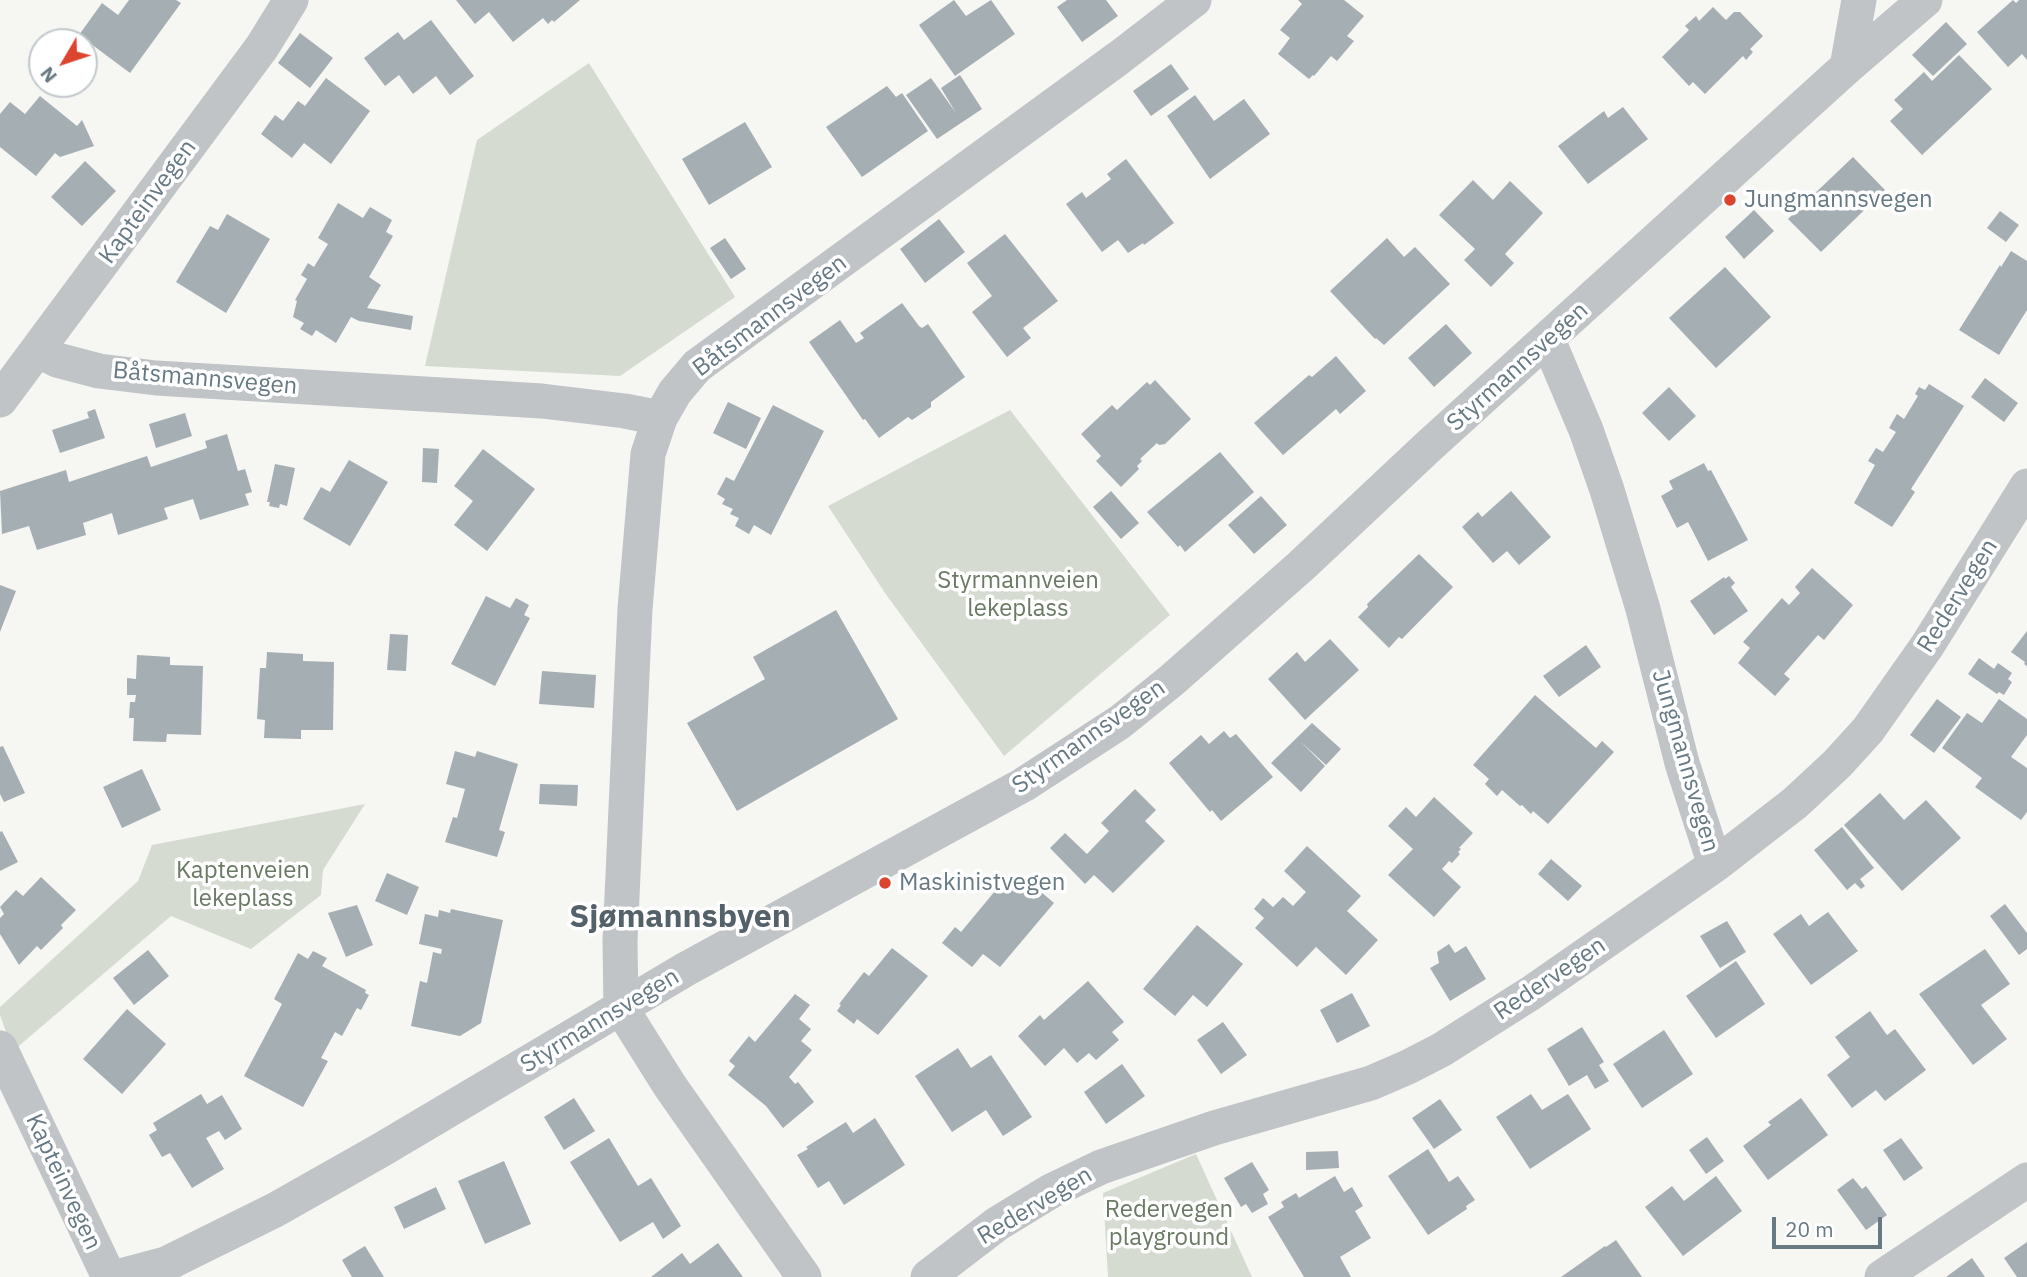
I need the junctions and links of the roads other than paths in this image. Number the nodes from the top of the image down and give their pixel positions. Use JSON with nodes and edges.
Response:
{"nodes":[{"id":1,"x":291,"y":0,"type":"edge"},
{"id":2,"x":1194,"y":0,"type":"edge"},
{"id":3,"x":1859,"y":0,"type":"edge"},
{"id":4,"x":1925,"y":0,"type":"edge"},
{"id":5,"x":1847,"y":67,"type":"junction"},
{"id":6,"x":1548,"y":340,"type":"junction"},
{"id":7,"x":38,"y":350,"type":"junction"},
{"id":8,"x":0,"y":400,"type":"edge"},
{"id":9,"x":660,"y":418,"type":"junction"},
{"id":10,"x":2027,"y":486,"type":"edge"},
{"id":11,"x":1715,"y":865,"type":"junction"},
{"id":12,"x":621,"y":1009,"type":"junction"},
{"id":13,"x":0,"y":1048,"type":"edge"},
{"id":14,"x":2027,"y":1180,"type":"edge"},
{"id":15,"x":108,"y":1277,"type":"edge"},
{"id":16,"x":117,"y":1277,"type":"edge"},
{"id":17,"x":804,"y":1277,"type":"edge"},
{"id":18,"x":928,"y":1277,"type":"edge"},
{"id":19,"x":1882,"y":1277,"type":"edge"}],
"edges":[{"from":1,"to":7,"type":"street","name":"Kapteinvegen"},
{"from":2,"to":9,"type":"street","name":"Båtsmannsvegen"},
{"from":3,"to":5,"type":"street"},
{"from":4,"to":5,"type":"street","name":"Styrmannsvegen"},
{"from":5,"to":6,"type":"street","name":"Styrmannsvegen"},
{"from":6,"to":11,"type":"street","name":"Jungmannsvegen"},
{"from":6,"to":12,"type":"street","name":"Styrmannsvegen"},
{"from":7,"to":8,"type":"street","name":"Kapteinvegen"},
{"from":7,"to":9,"type":"street","name":"Båtsmannsvegen"},
{"from":9,"to":12,"type":"street"},
{"from":10,"to":11,"type":"street","name":"Redervegen"},
{"from":11,"to":18,"type":"street","name":"Redervegen"},
{"from":12,"to":16,"type":"street","name":"Styrmannsvegen"},
{"from":12,"to":17,"type":"street"},
{"from":13,"to":15,"type":"street","name":"Kapteinvegen"},
{"from":14,"to":19,"type":"street"}]}
